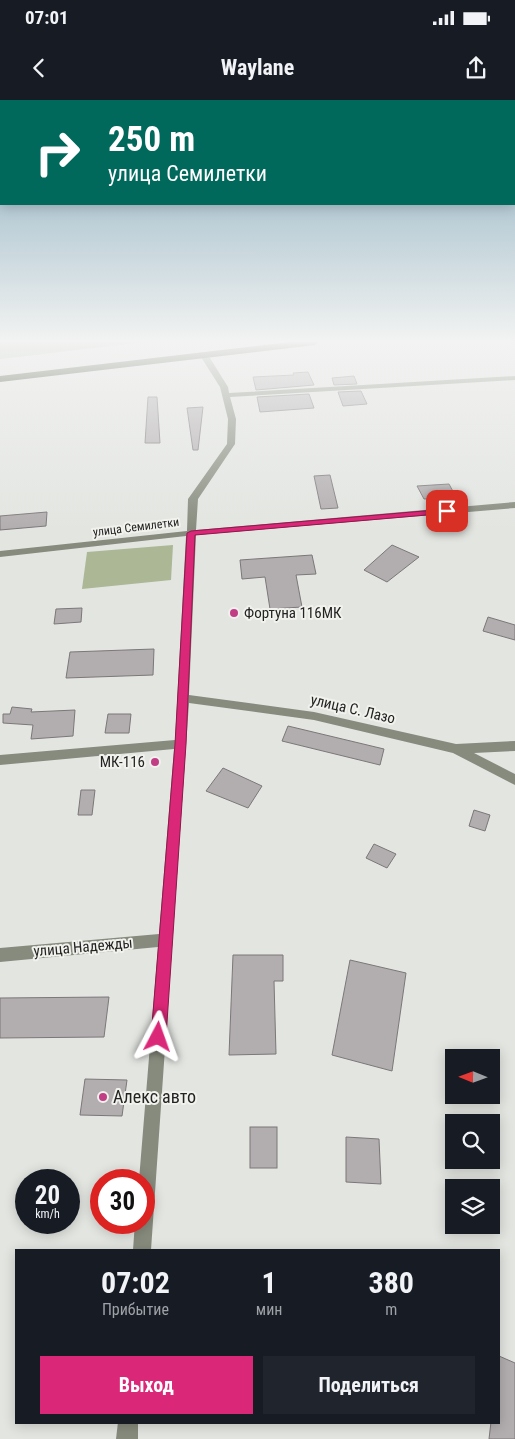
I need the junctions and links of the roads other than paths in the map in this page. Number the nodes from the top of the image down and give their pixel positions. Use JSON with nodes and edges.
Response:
{"nodes":[{"id":1,"x":228,"y":404,"type":"edge"},
{"id":2,"x":515,"y":505,"type":"edge"},
{"id":3,"x":191,"y":533,"type":"junction"},
{"id":4,"x":0,"y":554,"type":"edge"},
{"id":5,"x":183,"y":698,"type":"junction"},
{"id":6,"x":181,"y":744,"type":"junction"},
{"id":7,"x":515,"y":746,"type":"edge"},
{"id":8,"x":456,"y":749,"type":"junction"},
{"id":9,"x":0,"y":760,"type":"edge"},
{"id":10,"x":515,"y":780,"type":"edge"},
{"id":11,"x":166,"y":940,"type":"junction"},
{"id":12,"x":0,"y":955,"type":"edge"},
{"id":13,"x":142,"y":1249,"type":"edge"},
{"id":14,"x":128,"y":1424,"type":"edge"},
{"id":15,"x":127,"y":1439,"type":"edge"}],
"edges":[{"from":1,"to":3,"type":"street"},
{"from":2,"to":3,"type":"street","name":"улица Семилетки"},
{"from":3,"to":4,"type":"street","name":"улица Семилетки"},
{"from":3,"to":5,"type":"street"},
{"from":5,"to":6,"type":"street"},
{"from":5,"to":8,"type":"street","name":"улица С. Лазо"},
{"from":6,"to":9,"type":"street"},
{"from":6,"to":11,"type":"street"},
{"from":7,"to":8,"type":"street","name":"улица С. Лазо"},
{"from":8,"to":10,"type":"street"},
{"from":11,"to":12,"type":"street","name":"улица Надежды"},
{"from":11,"to":13,"type":"street"},
{"from":14,"to":15,"type":"street"}]}
